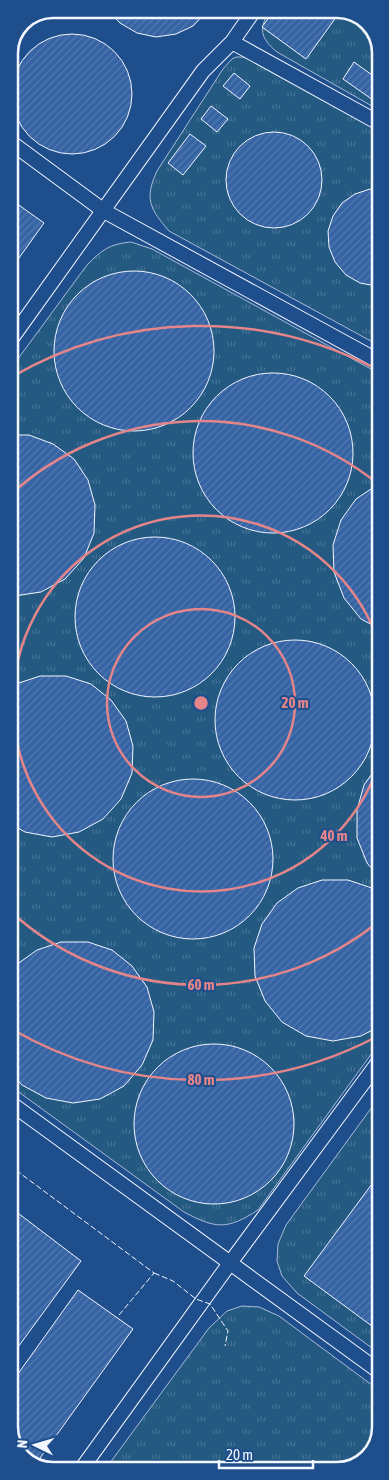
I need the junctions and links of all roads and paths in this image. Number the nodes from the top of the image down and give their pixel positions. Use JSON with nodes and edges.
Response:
{"nodes":[{"id":1,"x":249,"y":18,"type":"edge"},
{"id":2,"x":232,"y":42,"type":"junction"},
{"id":3,"x":372,"y":119,"type":"edge"},
{"id":4,"x":18,"y":148,"type":"edge"},
{"id":5,"x":104,"y":211,"type":"junction"},
{"id":6,"x":18,"y":330,"type":"edge"},
{"id":7,"x":372,"y":358,"type":"edge"},
{"id":8,"x":372,"y":1071,"type":"edge"},
{"id":9,"x":18,"y":1108,"type":"edge"},
{"id":10,"x":230,"y":1263,"type":"junction"},
{"id":11,"x":372,"y":1366,"type":"edge"},
{"id":12,"x":86,"y":1462,"type":"edge"}],
"edges":[{"from":1,"to":2,"type":"lane"},
{"from":2,"to":3,"type":"lane"},
{"from":2,"to":5,"type":"lane"},
{"from":4,"to":5,"type":"lane"},
{"from":5,"to":6,"type":"lane"},
{"from":5,"to":7,"type":"lane"},
{"from":8,"to":10,"type":"lane"},
{"from":9,"to":10,"type":"lane"},
{"from":10,"to":11,"type":"lane"},
{"from":10,"to":12,"type":"lane"}]}
